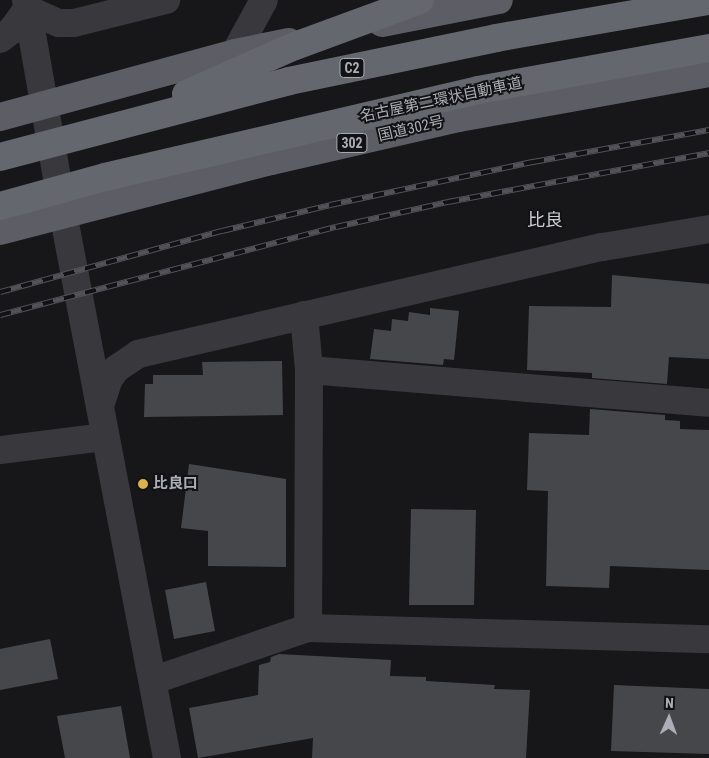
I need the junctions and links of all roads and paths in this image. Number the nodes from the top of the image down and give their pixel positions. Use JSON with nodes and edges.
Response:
{"nodes":[{"id":1,"x":166,"y":0,"type":"edge"},
{"id":2,"x":264,"y":0,"type":"edge"},
{"id":3,"x":420,"y":0,"type":"edge"},
{"id":4,"x":499,"y":0,"type":"edge"},
{"id":5,"x":709,"y":1,"type":"edge"},
{"id":6,"x":27,"y":4,"type":"edge"},
{"id":7,"x":0,"y":39,"type":"edge"},
{"id":8,"x":709,"y":48,"type":"edge"},
{"id":9,"x":236,"y":53,"type":"junction"},
{"id":10,"x":709,"y":72,"type":"edge"},
{"id":11,"x":43,"y":104,"type":"junction"},
{"id":12,"x":0,"y":117,"type":"edge"},
{"id":13,"x":109,"y":128,"type":"junction"},
{"id":14,"x":0,"y":157,"type":"edge"},
{"id":15,"x":0,"y":206,"type":"edge"},
{"id":16,"x":63,"y":213,"type":"junction"},
{"id":17,"x":709,"y":230,"type":"edge"},
{"id":18,"x":0,"y":231,"type":"edge"},
{"id":19,"x":304,"y":315,"type":"junction"},
{"id":20,"x":309,"y":370,"type":"junction"},
{"id":21,"x":709,"y":403,"type":"edge"},
{"id":22,"x":100,"y":406,"type":"junction"},
{"id":23,"x":105,"y":437,"type":"junction"},
{"id":24,"x":0,"y":450,"type":"edge"},
{"id":25,"x":308,"y":628,"type":"junction"},
{"id":26,"x":709,"y":639,"type":"edge"},
{"id":27,"x":154,"y":680,"type":"junction"},
{"id":28,"x":168,"y":758,"type":"edge"}],
"edges":[{"from":1,"to":6,"type":"street"},
{"from":2,"to":9,"type":"street"},
{"from":3,"to":13,"type":"highway"},
{"from":4,"to":9,"type":"highway"},
{"from":5,"to":13,"type":"highway","number":"C2"},
{"from":6,"to":7,"type":"street"},
{"from":6,"to":11,"type":"street"},
{"from":8,"to":15,"type":"highway","name":"名古屋第二環状自動車道"},
{"from":9,"to":11,"type":"highway"},
{"from":10,"to":16,"type":"highway","name":"国道302号","number":"302"},
{"from":11,"to":12,"type":"highway"},
{"from":11,"to":16,"type":"street"},
{"from":13,"to":14,"type":"highway","number":"C2"},
{"from":16,"to":18,"type":"highway","name":"国道302号","number":"302"},
{"from":16,"to":22,"type":"street"},
{"from":17,"to":19,"type":"street"},
{"from":19,"to":20,"type":"street"},
{"from":19,"to":22,"type":"street"},
{"from":20,"to":21,"type":"street"},
{"from":20,"to":25,"type":"street"},
{"from":22,"to":23,"type":"street"},
{"from":23,"to":24,"type":"street"},
{"from":23,"to":27,"type":"street"},
{"from":25,"to":26,"type":"street"},
{"from":25,"to":27,"type":"street"},
{"from":27,"to":28,"type":"street"}]}
